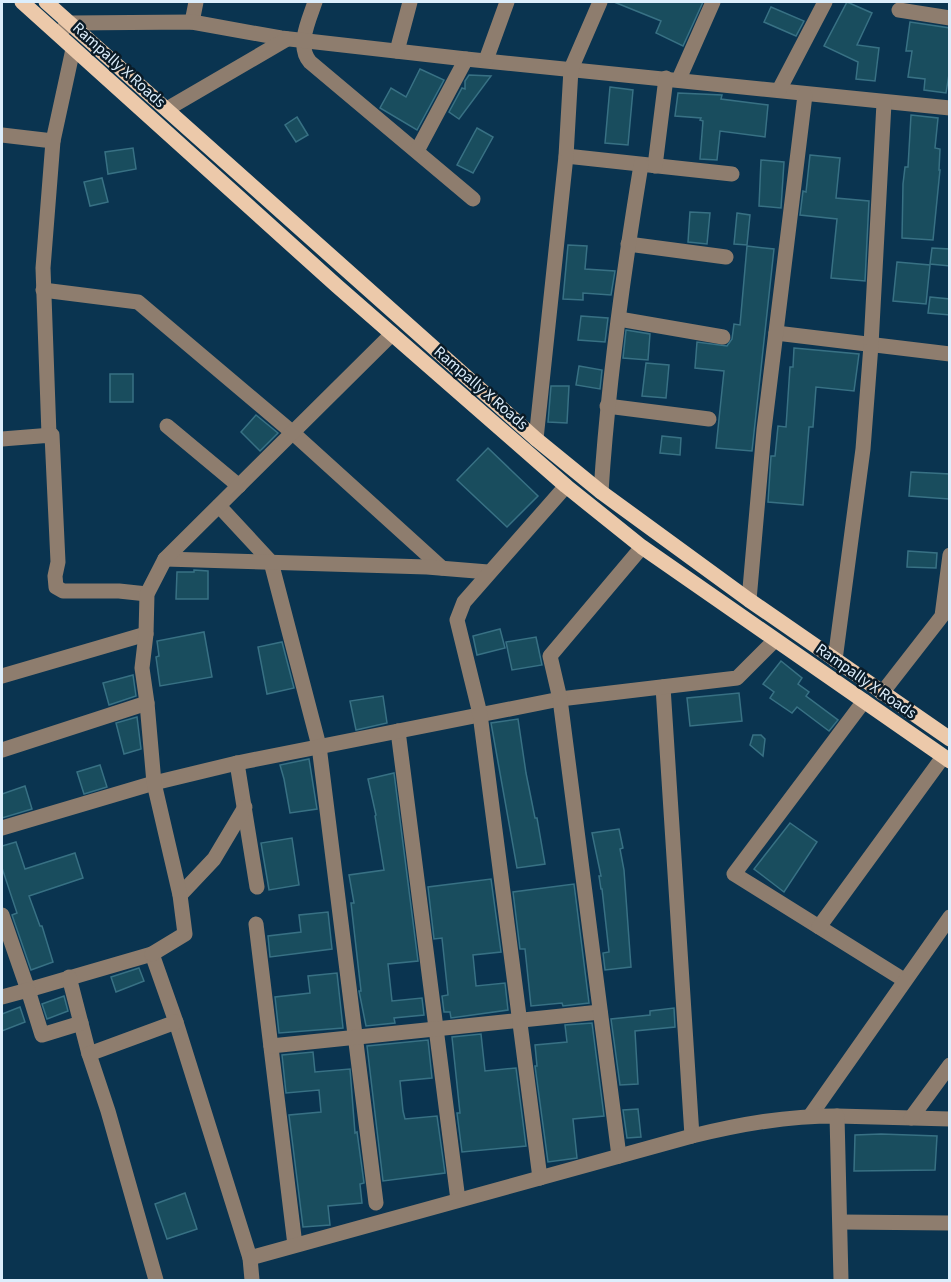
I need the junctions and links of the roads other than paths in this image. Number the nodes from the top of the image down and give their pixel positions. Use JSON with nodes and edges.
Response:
{"nodes":[{"id":1,"x":22,"y":2,"type":"edge"},
{"id":2,"x":46,"y":2,"type":"edge"},
{"id":3,"x":196,"y":2,"type":"edge"},
{"id":4,"x":315,"y":2,"type":"edge"},
{"id":5,"x":410,"y":2,"type":"edge"},
{"id":6,"x":507,"y":2,"type":"edge"},
{"id":7,"x":600,"y":2,"type":"edge"},
{"id":8,"x":713,"y":2,"type":"edge"},
{"id":9,"x":825,"y":2,"type":"edge"},
{"id":10,"x":899,"y":10,"type":"dead end"},
{"id":11,"x":950,"y":18,"type":"edge"},
{"id":12,"x":192,"y":22,"type":"junction"},
{"id":13,"x":70,"y":23,"type":"junction"},
{"id":14,"x":58,"y":35,"type":"junction"},
{"id":15,"x":287,"y":39,"type":"junction"},
{"id":16,"x":304,"y":41,"type":"junction"},
{"id":17,"x":73,"y":49,"type":"junction"},
{"id":18,"x":397,"y":51,"type":"junction"},
{"id":19,"x":466,"y":59,"type":"junction"},
{"id":20,"x":486,"y":60,"type":"junction"},
{"id":21,"x":571,"y":69,"type":"junction"},
{"id":22,"x":672,"y":79,"type":"junction"},
{"id":23,"x":779,"y":90,"type":"junction"},
{"id":24,"x":805,"y":94,"type":"junction"},
{"id":25,"x":885,"y":103,"type":"junction"},
{"id":26,"x":950,"y":108,"type":"edge"},
{"id":27,"x":167,"y":109,"type":"junction"},
{"id":28,"x":2,"y":135,"type":"edge"},
{"id":29,"x":52,"y":141,"type":"junction"},
{"id":30,"x":417,"y":151,"type":"junction"},
{"id":31,"x":566,"y":156,"type":"junction"},
{"id":32,"x":648,"y":166,"type":"junction"},
{"id":33,"x":732,"y":174,"type":"dead end"},
{"id":34,"x":473,"y":199,"type":"dead end"},
{"id":35,"x":628,"y":244,"type":"junction"},
{"id":36,"x":726,"y":257,"type":"dead end"},
{"id":37,"x":43,"y":290,"type":"junction"},
{"id":38,"x":618,"y":319,"type":"junction"},
{"id":39,"x":776,"y":333,"type":"junction"},
{"id":40,"x":392,"y":334,"type":"junction"},
{"id":41,"x":723,"y":337,"type":"dead end"},
{"id":42,"x":871,"y":345,"type":"junction"},
{"id":43,"x":950,"y":354,"type":"edge"},
{"id":44,"x":607,"y":406,"type":"junction"},
{"id":45,"x":709,"y":419,"type":"dead end"},
{"id":46,"x":167,"y":426,"type":"dead end"},
{"id":47,"x":293,"y":433,"type":"junction"},
{"id":48,"x":49,"y":435,"type":"junction"},
{"id":49,"x":2,"y":438,"type":"edge"},
{"id":50,"x":536,"y":439,"type":"junction"},
{"id":51,"x":239,"y":486,"type":"junction"},
{"id":52,"x":566,"y":486,"type":"junction"},
{"id":53,"x":601,"y":492,"type":"junction"},
{"id":54,"x":219,"y":506,"type":"junction"},
{"id":55,"x":642,"y":547,"type":"junction"},
{"id":56,"x":950,"y":555,"type":"edge"},
{"id":57,"x":165,"y":559,"type":"junction"},
{"id":58,"x":271,"y":562,"type":"junction"},
{"id":59,"x":442,"y":568,"type":"junction"},
{"id":60,"x":488,"y":572,"type":"junction"},
{"id":61,"x":147,"y":594,"type":"junction"},
{"id":62,"x":749,"y":600,"type":"junction"},
{"id":63,"x":146,"y":634,"type":"junction"},
{"id":64,"x":775,"y":640,"type":"junction"},
{"id":65,"x":836,"y":660,"type":"junction"},
{"id":66,"x":2,"y":676,"type":"edge"},
{"id":67,"x":663,"y":687,"type":"junction"},
{"id":68,"x":882,"y":693,"type":"junction"},
{"id":69,"x":560,"y":699,"type":"junction"},
{"id":70,"x":864,"y":701,"type":"junction"},
{"id":71,"x":147,"y":703,"type":"junction"},
{"id":72,"x":480,"y":714,"type":"junction"},
{"id":73,"x":398,"y":731,"type":"junction"},
{"id":74,"x":950,"y":739,"type":"edge"},
{"id":75,"x":319,"y":746,"type":"junction"},
{"id":76,"x":2,"y":750,"type":"edge"},
{"id":77,"x":946,"y":759,"type":"edge"},
{"id":78,"x":237,"y":763,"type":"junction"},
{"id":79,"x":154,"y":783,"type":"junction"},
{"id":80,"x":245,"y":807,"type":"junction"},
{"id":81,"x":2,"y":828,"type":"edge"},
{"id":82,"x":257,"y":886,"type":"dead end"},
{"id":83,"x":180,"y":895,"type":"junction"},
{"id":84,"x":2,"y":915,"type":"edge"},
{"id":85,"x":950,"y":917,"type":"edge"},
{"id":86,"x":256,"y":924,"type":"dead end"},
{"id":87,"x":819,"y":927,"type":"junction"},
{"id":88,"x":152,"y":954,"type":"junction"},
{"id":89,"x":69,"y":977,"type":"junction"},
{"id":90,"x":904,"y":980,"type":"junction"},
{"id":91,"x":27,"y":990,"type":"junction"},
{"id":92,"x":2,"y":997,"type":"edge"},
{"id":93,"x":600,"y":1012,"type":"junction"},
{"id":94,"x":519,"y":1020,"type":"junction"},
{"id":95,"x":176,"y":1022,"type":"junction"},
{"id":96,"x":81,"y":1023,"type":"junction"},
{"id":97,"x":436,"y":1029,"type":"junction"},
{"id":98,"x":355,"y":1037,"type":"junction"},
{"id":99,"x":271,"y":1046,"type":"junction"},
{"id":100,"x":89,"y":1054,"type":"junction"},
{"id":101,"x":950,"y":1065,"type":"edge"},
{"id":102,"x":810,"y":1116,"type":"junction"},
{"id":103,"x":837,"y":1116,"type":"junction"},
{"id":104,"x":910,"y":1118,"type":"junction"},
{"id":105,"x":950,"y":1119,"type":"edge"},
{"id":106,"x":692,"y":1136,"type":"junction"},
{"id":107,"x":620,"y":1156,"type":"junction"},
{"id":108,"x":540,"y":1178,"type":"junction"},
{"id":109,"x":458,"y":1200,"type":"junction"},
{"id":110,"x":376,"y":1203,"type":"dead end"},
{"id":111,"x":841,"y":1222,"type":"junction"},
{"id":112,"x":950,"y":1222,"type":"edge"},
{"id":113,"x":295,"y":1245,"type":"junction"},
{"id":114,"x":250,"y":1258,"type":"junction"},
{"id":115,"x":156,"y":1281,"type":"edge"},
{"id":116,"x":252,"y":1281,"type":"edge"},
{"id":117,"x":841,"y":1281,"type":"edge"}],
"edges":[{"from":1,"to":14,"type":"main road","name":"Rampally X Roads"},
{"from":2,"to":13,"type":"main road"},
{"from":3,"to":12,"type":"street"},
{"from":4,"to":16,"type":"street"},
{"from":5,"to":18,"type":"street"},
{"from":6,"to":20,"type":"street"},
{"from":7,"to":21,"type":"street"},
{"from":8,"to":22,"type":"street"},
{"from":9,"to":23,"type":"street"},
{"from":10,"to":11,"type":"street"},
{"from":12,"to":13,"type":"street"},
{"from":12,"to":15,"type":"street"},
{"from":13,"to":14,"type":"street"},
{"from":13,"to":27,"type":"main road"},
{"from":14,"to":17,"type":"main road","name":"Rampally X Roads"},
{"from":15,"to":16,"type":"street"},
{"from":15,"to":27,"type":"street"},
{"from":16,"to":18,"type":"street"},
{"from":16,"to":30,"type":"street"},
{"from":17,"to":29,"type":"street"},
{"from":17,"to":40,"type":"main road","name":"Rampally X Roads"},
{"from":18,"to":19,"type":"street"},
{"from":19,"to":20,"type":"street"},
{"from":19,"to":30,"type":"street"},
{"from":20,"to":21,"type":"street"},
{"from":21,"to":22,"type":"street"},
{"from":21,"to":31,"type":"street"},
{"from":22,"to":23,"type":"street"},
{"from":22,"to":32,"type":"street"},
{"from":23,"to":24,"type":"street"},
{"from":24,"to":25,"type":"street"},
{"from":24,"to":39,"type":"street"},
{"from":25,"to":26,"type":"street"},
{"from":25,"to":42,"type":"street"},
{"from":27,"to":50,"type":"main road"},
{"from":28,"to":29,"type":"street"},
{"from":29,"to":37,"type":"street"},
{"from":30,"to":34,"type":"street"},
{"from":31,"to":32,"type":"street"},
{"from":31,"to":50,"type":"street"},
{"from":32,"to":33,"type":"street"},
{"from":32,"to":35,"type":"street"},
{"from":35,"to":36,"type":"street"},
{"from":35,"to":38,"type":"street"},
{"from":37,"to":47,"type":"street"},
{"from":37,"to":48,"type":"street"},
{"from":38,"to":41,"type":"street"},
{"from":38,"to":44,"type":"street"},
{"from":39,"to":42,"type":"street"},
{"from":39,"to":62,"type":"street"},
{"from":40,"to":47,"type":"street"},
{"from":40,"to":52,"type":"main road","name":"Rampally X Roads"},
{"from":42,"to":43,"type":"street"},
{"from":42,"to":65,"type":"street"},
{"from":44,"to":45,"type":"street"},
{"from":44,"to":53,"type":"street"},
{"from":46,"to":51,"type":"street"},
{"from":47,"to":51,"type":"street"},
{"from":47,"to":59,"type":"street"},
{"from":48,"to":49,"type":"street"},
{"from":48,"to":61,"type":"street"},
{"from":50,"to":53,"type":"main road"},
{"from":51,"to":54,"type":"street"},
{"from":52,"to":55,"type":"main road","name":"Rampally X Roads"},
{"from":52,"to":60,"type":"street"},
{"from":53,"to":62,"type":"main road"},
{"from":54,"to":57,"type":"street"},
{"from":54,"to":58,"type":"street"},
{"from":55,"to":64,"type":"main road","name":"Rampally X Roads"},
{"from":55,"to":69,"type":"street"},
{"from":56,"to":68,"type":"street"},
{"from":57,"to":58,"type":"street"},
{"from":57,"to":61,"type":"street"},
{"from":58,"to":59,"type":"street"},
{"from":58,"to":75,"type":"street"},
{"from":59,"to":60,"type":"street"},
{"from":60,"to":72,"type":"street"},
{"from":61,"to":63,"type":"street"},
{"from":62,"to":65,"type":"main road"},
{"from":63,"to":66,"type":"street"},
{"from":63,"to":71,"type":"street"},
{"from":64,"to":67,"type":"street"},
{"from":64,"to":70,"type":"main road","name":"Rampally X Roads"},
{"from":65,"to":68,"type":"main road"},
{"from":67,"to":69,"type":"street"},
{"from":67,"to":106,"type":"street"},
{"from":68,"to":74,"type":"main road"},
{"from":69,"to":72,"type":"street"},
{"from":69,"to":93,"type":"street"},
{"from":70,"to":77,"type":"main road","name":"Rampally X Roads"},
{"from":70,"to":87,"type":"street"},
{"from":71,"to":76,"type":"street"},
{"from":71,"to":79,"type":"street"},
{"from":72,"to":73,"type":"street"},
{"from":72,"to":94,"type":"street"},
{"from":73,"to":75,"type":"street"},
{"from":73,"to":97,"type":"street"},
{"from":75,"to":78,"type":"street"},
{"from":75,"to":98,"type":"street"},
{"from":77,"to":87,"type":"street"},
{"from":78,"to":79,"type":"street"},
{"from":78,"to":80,"type":"street"},
{"from":79,"to":81,"type":"street"},
{"from":79,"to":83,"type":"street"},
{"from":80,"to":82,"type":"street"},
{"from":80,"to":83,"type":"street"},
{"from":83,"to":88,"type":"street"},
{"from":84,"to":91,"type":"street"},
{"from":85,"to":90,"type":"street"},
{"from":86,"to":99,"type":"street"},
{"from":87,"to":90,"type":"street"},
{"from":88,"to":89,"type":"street"},
{"from":88,"to":95,"type":"street"},
{"from":89,"to":91,"type":"street"},
{"from":89,"to":96,"type":"street"},
{"from":90,"to":102,"type":"street"},
{"from":91,"to":92,"type":"street"},
{"from":91,"to":96,"type":"street"},
{"from":93,"to":94,"type":"street"},
{"from":93,"to":107,"type":"street"},
{"from":94,"to":97,"type":"street"},
{"from":94,"to":108,"type":"street"},
{"from":95,"to":100,"type":"street"},
{"from":95,"to":114,"type":"street"},
{"from":96,"to":100,"type":"street"},
{"from":97,"to":98,"type":"street"},
{"from":97,"to":109,"type":"street"},
{"from":98,"to":99,"type":"street"},
{"from":98,"to":110,"type":"street"},
{"from":99,"to":113,"type":"street"},
{"from":100,"to":115,"type":"street"},
{"from":101,"to":104,"type":"street"},
{"from":102,"to":103,"type":"street"},
{"from":102,"to":106,"type":"street"},
{"from":103,"to":104,"type":"street"},
{"from":103,"to":111,"type":"street"},
{"from":104,"to":105,"type":"street"},
{"from":106,"to":107,"type":"street"},
{"from":107,"to":108,"type":"street"},
{"from":108,"to":109,"type":"street"},
{"from":109,"to":113,"type":"street"},
{"from":111,"to":112,"type":"street"},
{"from":111,"to":117,"type":"street"},
{"from":113,"to":114,"type":"street"},
{"from":114,"to":116,"type":"street"}]}
